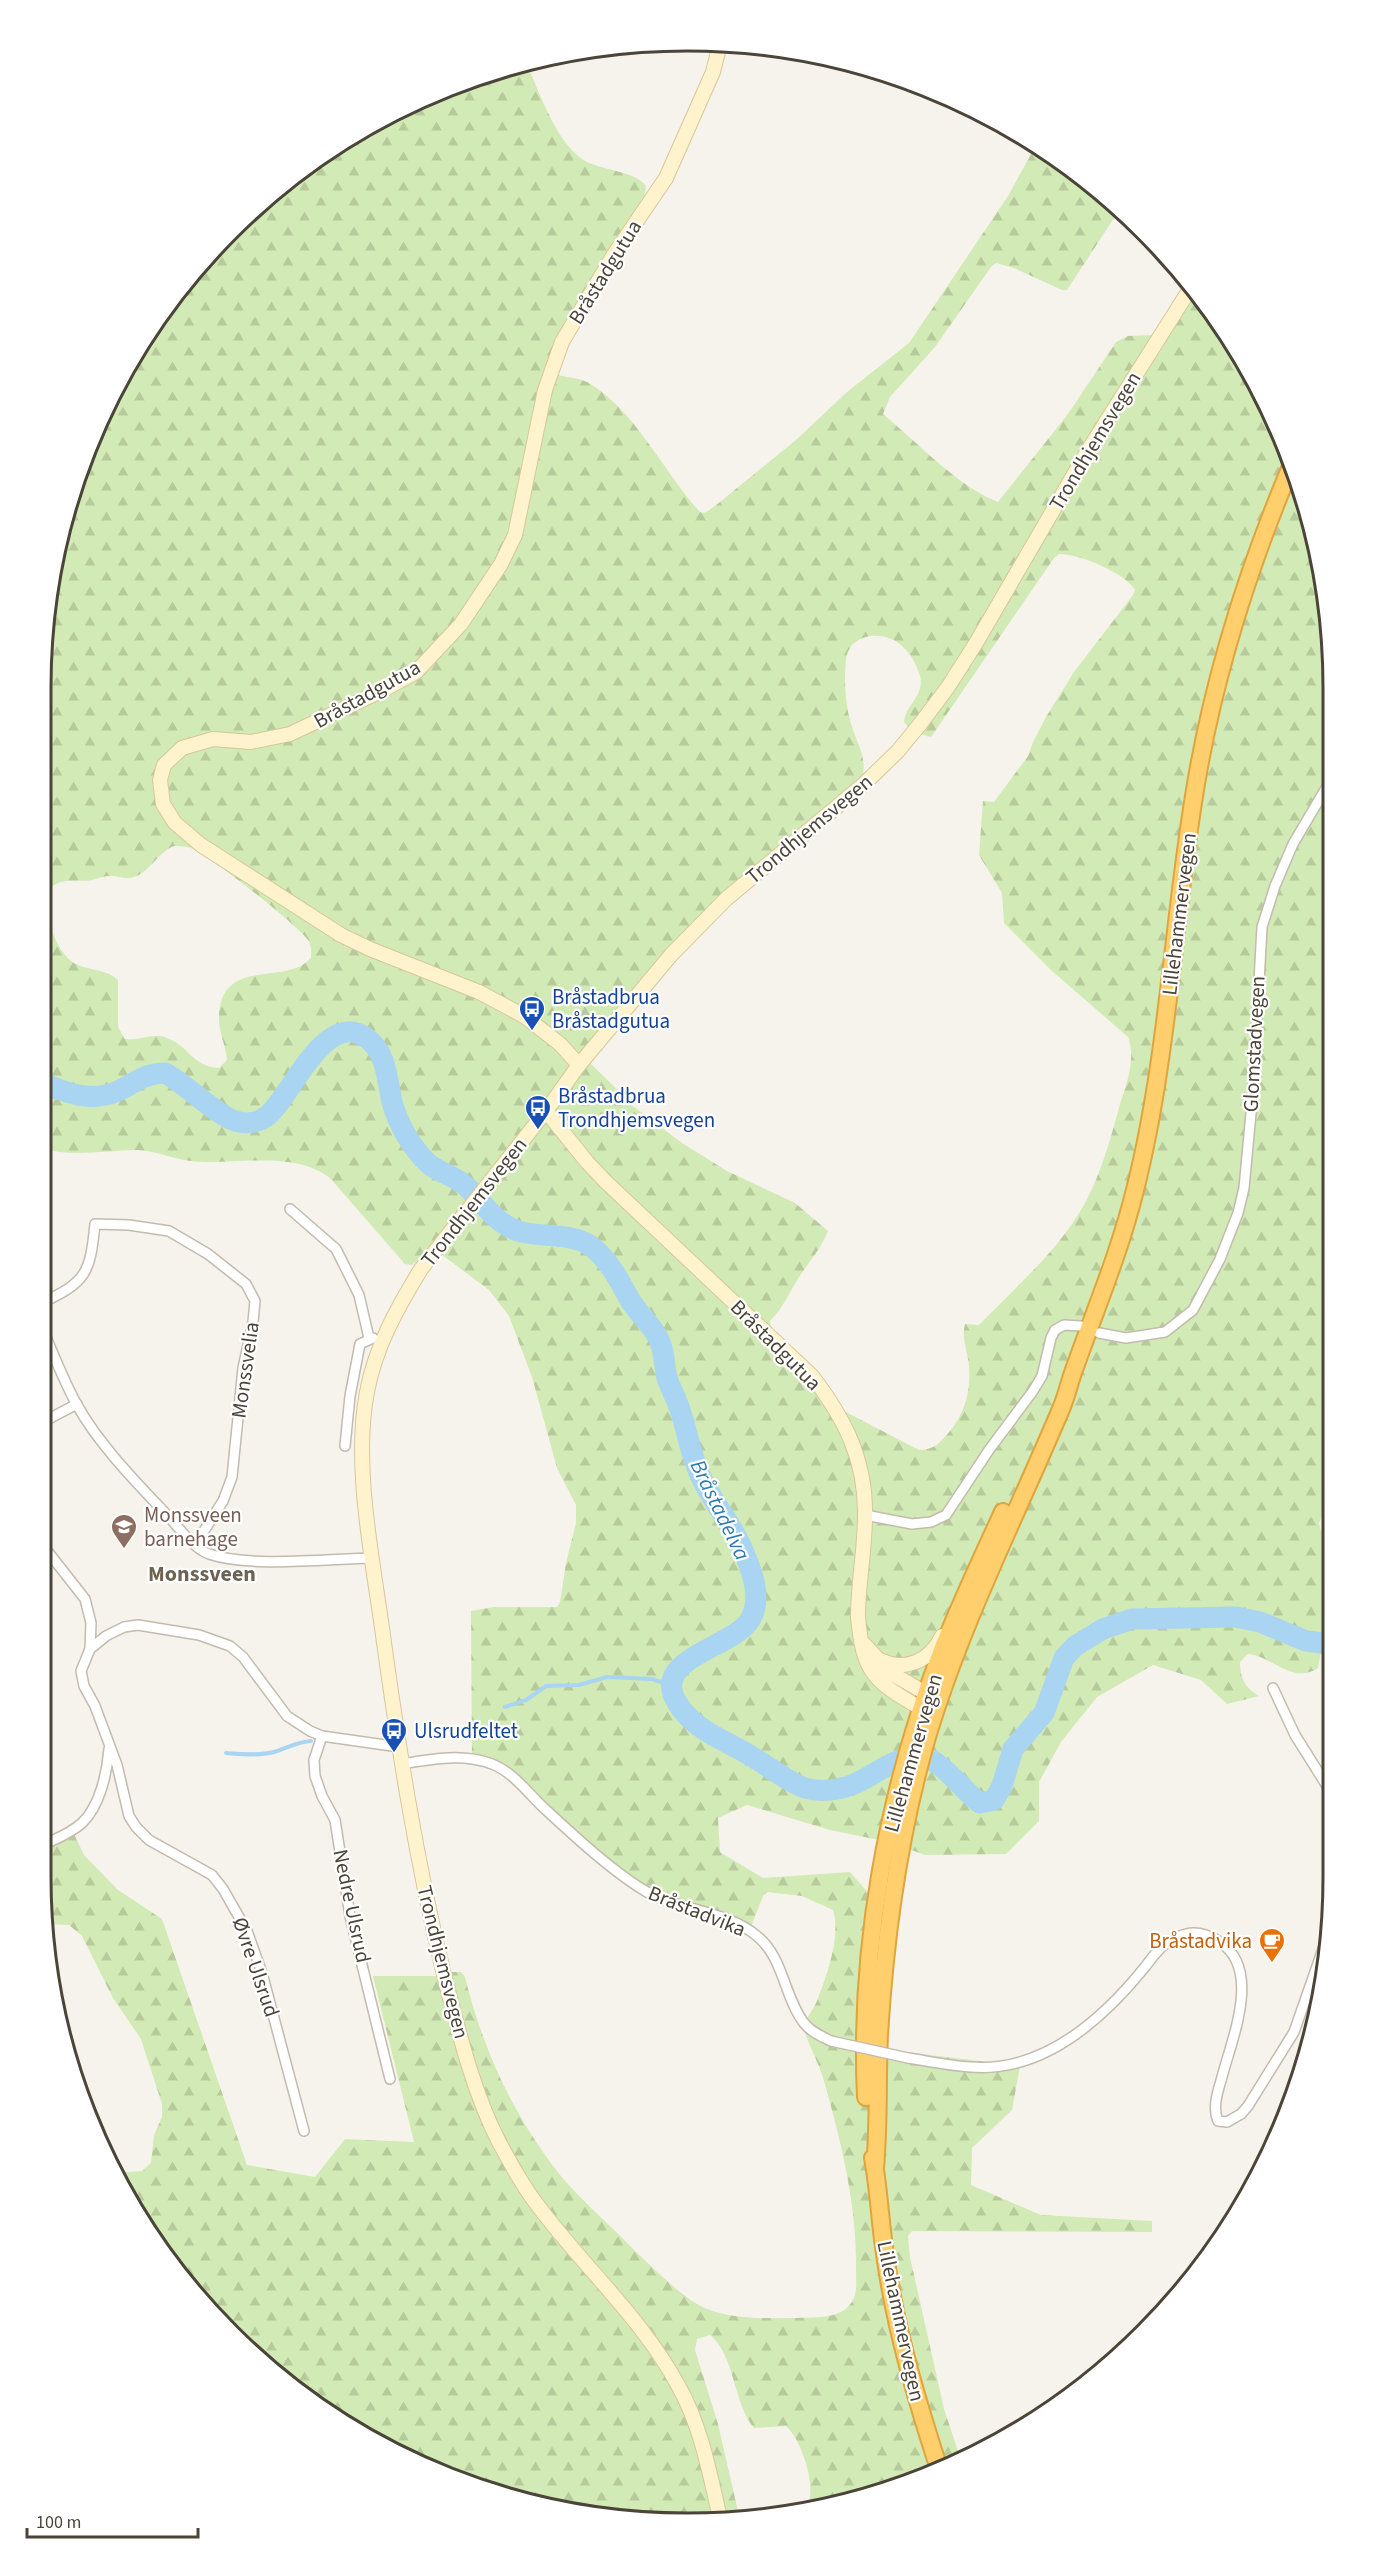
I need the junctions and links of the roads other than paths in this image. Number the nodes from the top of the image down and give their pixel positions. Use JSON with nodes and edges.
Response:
{"nodes":[{"id":1,"x":718,"y":52,"type":"edge"},
{"id":2,"x":1187,"y":294,"type":"edge"},
{"id":3,"x":1287,"y":477,"type":"edge"},
{"id":4,"x":1323,"y":793,"type":"edge"},
{"id":5,"x":579,"y":1065,"type":"junction"},
{"id":6,"x":546,"y":1111,"type":"junction"},
{"id":7,"x":290,"y":1209,"type":"dead end"},
{"id":8,"x":51,"y":1298,"type":"edge"},
{"id":9,"x":1081,"y":1326,"type":"dead end"},
{"id":10,"x":1099,"y":1333,"type":"dead end"},
{"id":11,"x":384,"y":1336,"type":"junction"},
{"id":12,"x":369,"y":1338,"type":"junction"},
{"id":13,"x":51,"y":1348,"type":"edge"},
{"id":14,"x":1075,"y":1366,"type":"junction"},
{"id":15,"x":77,"y":1404,"type":"junction"},
{"id":16,"x":51,"y":1418,"type":"edge"},
{"id":17,"x":345,"y":1446,"type":"dead end"},
{"id":18,"x":865,"y":1515,"type":"junction"},
{"id":19,"x":195,"y":1545,"type":"junction"},
{"id":20,"x":51,"y":1556,"type":"edge"},
{"id":21,"x":372,"y":1558,"type":"junction"},
{"id":22,"x":965,"y":1596,"type":"junction"},
{"id":23,"x":863,"y":1643,"type":"junction"},
{"id":24,"x":90,"y":1649,"type":"junction"},
{"id":25,"x":880,"y":1660,"type":"junction"},
{"id":26,"x":1273,"y":1688,"type":"dead end"},
{"id":27,"x":929,"y":1703,"type":"junction"},
{"id":28,"x":322,"y":1736,"type":"junction"},
{"id":29,"x":110,"y":1746,"type":"junction"},
{"id":30,"x":399,"y":1747,"type":"junction"},
{"id":31,"x":401,"y":1764,"type":"junction"},
{"id":32,"x":1323,"y":1780,"type":"edge"},
{"id":33,"x":51,"y":1841,"type":"edge"},
{"id":34,"x":1316,"y":1969,"type":"edge"},
{"id":35,"x":390,"y":2079,"type":"dead end"},
{"id":36,"x":304,"y":2131,"type":"dead end"},
{"id":37,"x":937,"y":2462,"type":"edge"},
{"id":38,"x":719,"y":2512,"type":"edge"}],
"edges":[{"from":1,"to":5,"type":"main road","name":"Bråstadgutua"},
{"from":2,"to":5,"type":"main road","name":"Trondhjemsvegen"},
{"from":3,"to":14,"type":"highway","name":"Lillehammervegen"},
{"from":4,"to":10,"type":"street","name":"Glomstadvegen"},
{"from":5,"to":6,"type":"main road","name":"Trondhjemsvegen"},
{"from":6,"to":11,"type":"main road","name":"Trondhjemsvegen"},
{"from":6,"to":18,"type":"main road","name":"Bråstadgutua"},
{"from":7,"to":12,"type":"street"},
{"from":8,"to":19,"type":"street","name":"Monssvelia"},
{"from":9,"to":18,"type":"street"},
{"from":11,"to":12,"type":"street"},
{"from":11,"to":21,"type":"main road","name":"Trondhjemsvegen"},
{"from":12,"to":17,"type":"street"},
{"from":13,"to":15,"type":"street"},
{"from":14,"to":22,"type":"highway","name":"Lillehammervegen"},
{"from":14,"to":27,"type":"highway","name":"Lillehammervegen"},
{"from":15,"to":16,"type":"street"},
{"from":15,"to":19,"type":"street"},
{"from":18,"to":23,"type":"main road","name":"Bråstadgutua"},
{"from":19,"to":21,"type":"street"},
{"from":20,"to":24,"type":"street","name":"Øvre Ulsrud"},
{"from":21,"to":30,"type":"main road","name":"Trondhjemsvegen"},
{"from":22,"to":25,"type":"main road"},
{"from":22,"to":27,"type":"highway","name":"Lillehammervegen"},
{"from":23,"to":25,"type":"main road"},
{"from":23,"to":27,"type":"main road","name":"Bråstadgutua"},
{"from":24,"to":28,"type":"street"},
{"from":24,"to":29,"type":"street","name":"Øvre Ulsrud"},
{"from":25,"to":27,"type":"main road"},
{"from":26,"to":32,"type":"street"},
{"from":27,"to":37,"type":"highway","name":"Lillehammervegen"},
{"from":28,"to":30,"type":"street"},
{"from":28,"to":35,"type":"street","name":"Nedre Ulsrud"},
{"from":29,"to":33,"type":"street"},
{"from":29,"to":36,"type":"street","name":"Øvre Ulsrud"},
{"from":30,"to":31,"type":"main road","name":"Trondhjemsvegen"},
{"from":31,"to":34,"type":"street","name":"Bråstadvika","bridge":true},
{"from":31,"to":38,"type":"main road","name":"Trondhjemsvegen"}]}
